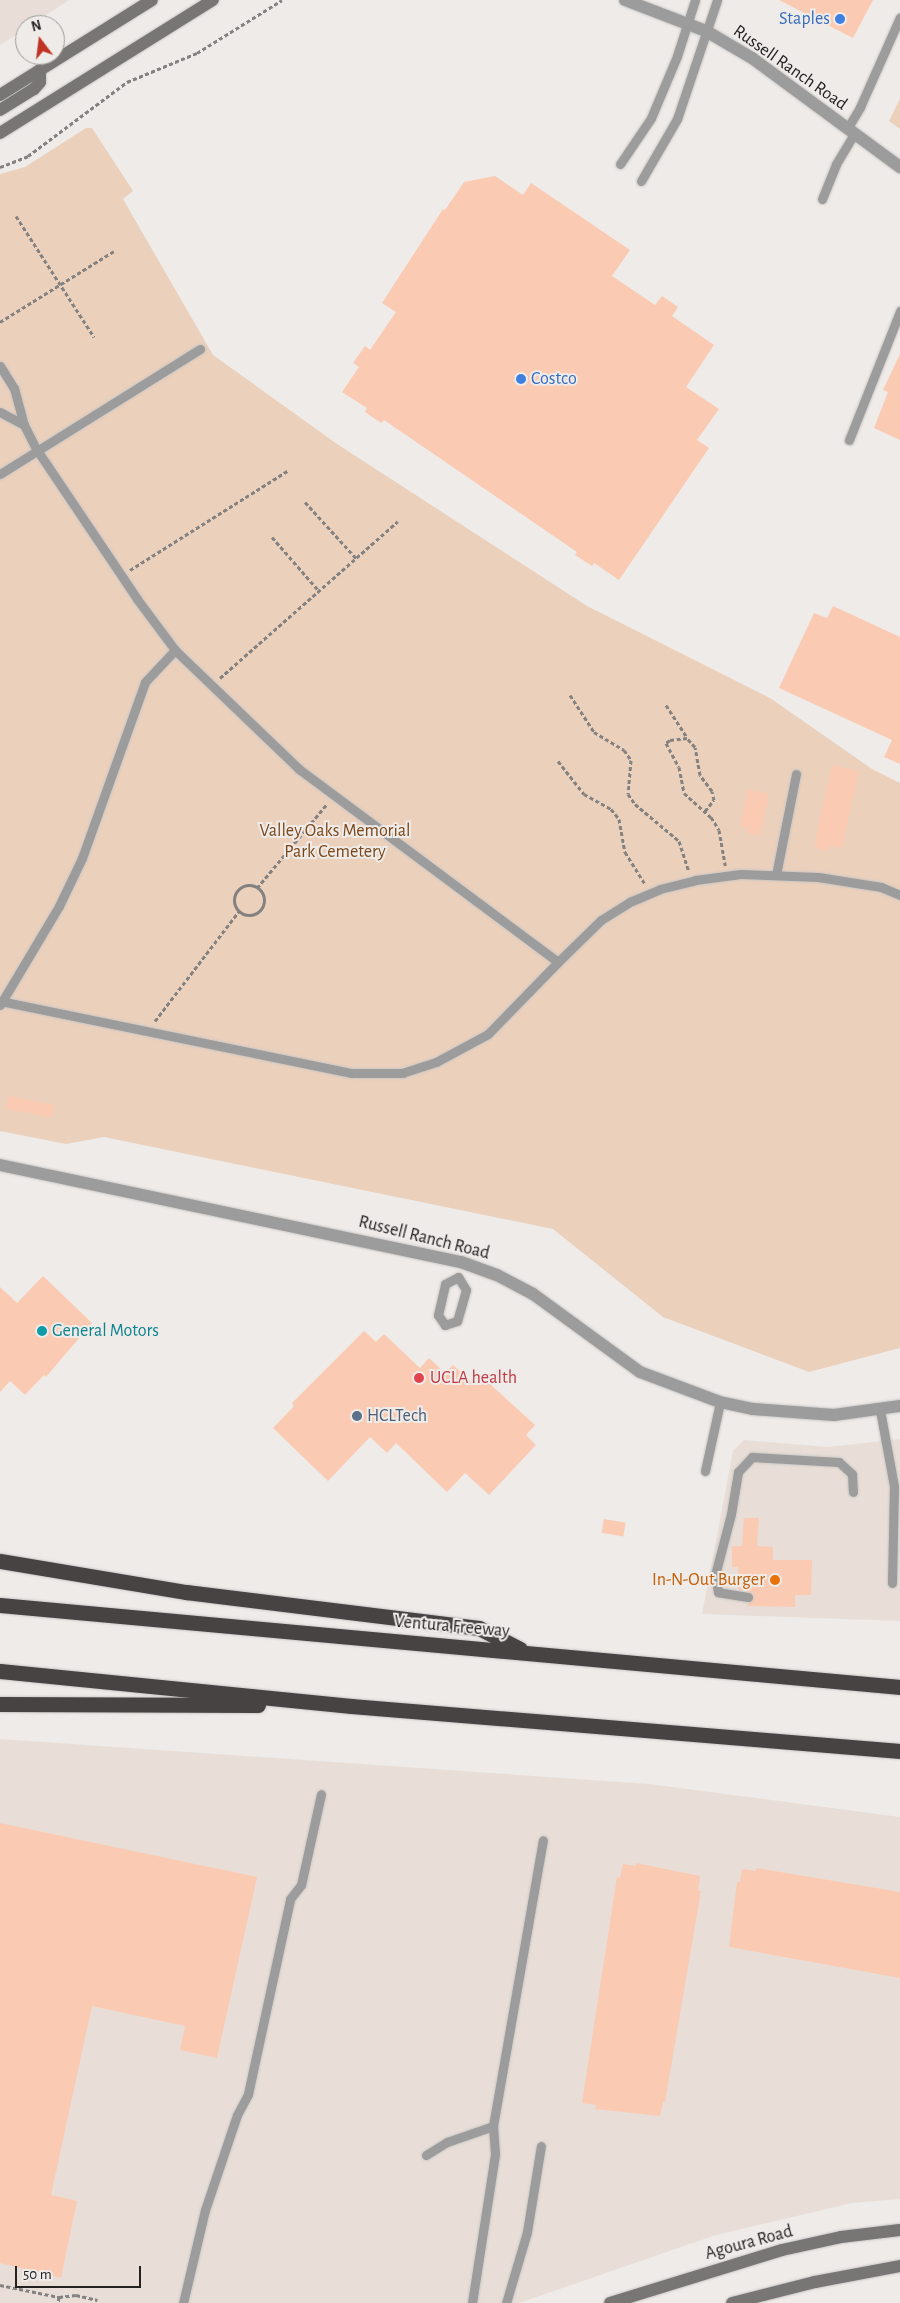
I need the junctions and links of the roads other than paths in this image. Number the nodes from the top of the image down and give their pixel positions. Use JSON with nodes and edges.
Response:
{"nodes":[{"id":1,"x":152,"y":0,"type":"edge"},
{"id":2,"x":213,"y":0,"type":"edge"},
{"id":3,"x":624,"y":0,"type":"edge"},
{"id":4,"x":695,"y":0,"type":"edge"},
{"id":5,"x":717,"y":0,"type":"edge"},
{"id":6,"x":900,"y":17,"type":"edge"},
{"id":7,"x":688,"y":23,"type":"junction"},
{"id":8,"x":706,"y":31,"type":"junction"},
{"id":9,"x":40,"y":70,"type":"junction"},
{"id":10,"x":0,"y":95,"type":"edge"},
{"id":11,"x":0,"y":110,"type":"edge"},
{"id":12,"x":850,"y":132,"type":"junction"},
{"id":13,"x":0,"y":133,"type":"edge"},
{"id":14,"x":620,"y":164,"type":"dead end"},
{"id":15,"x":899,"y":164,"type":"edge"},
{"id":16,"x":641,"y":180,"type":"dead end"},
{"id":17,"x":822,"y":199,"type":"dead end"},
{"id":18,"x":900,"y":311,"type":"edge"},
{"id":19,"x":200,"y":349,"type":"dead end"},
{"id":20,"x":0,"y":366,"type":"edge"},
{"id":21,"x":0,"y":412,"type":"edge"},
{"id":22,"x":24,"y":425,"type":"junction"},
{"id":23,"x":849,"y":440,"type":"dead end"},
{"id":24,"x":37,"y":450,"type":"junction"},
{"id":25,"x":0,"y":474,"type":"edge"},
{"id":26,"x":175,"y":650,"type":"junction"},
{"id":27,"x":796,"y":774,"type":"dead end"},
{"id":28,"x":776,"y":876,"type":"junction"},
{"id":29,"x":900,"y":895,"type":"edge"},
{"id":30,"x":558,"y":962,"type":"junction"},
{"id":31,"x":1,"y":1003,"type":"edge"},
{"id":32,"x":0,"y":1165,"type":"edge"},
{"id":33,"x":461,"y":1262,"type":"junction"},
{"id":34,"x":458,"y":1277,"type":"junction"},
{"id":35,"x":720,"y":1402,"type":"junction"},
{"id":36,"x":900,"y":1406,"type":"edge"},
{"id":37,"x":880,"y":1410,"type":"junction"},
{"id":38,"x":706,"y":1470,"type":"dead end"},
{"id":39,"x":853,"y":1492,"type":"dead end"},
{"id":40,"x":898,"y":1520,"type":"edge"},
{"id":41,"x":0,"y":1561,"type":"edge"},
{"id":42,"x":892,"y":1583,"type":"dead end"},
{"id":43,"x":748,"y":1597,"type":"dead end"},
{"id":44,"x":0,"y":1605,"type":"edge"},
{"id":45,"x":528,"y":1653,"type":"junction"},
{"id":46,"x":0,"y":1671,"type":"edge"},
{"id":47,"x":900,"y":1687,"type":"edge"},
{"id":48,"x":0,"y":1704,"type":"edge"},
{"id":49,"x":351,"y":1706,"type":"junction"},
{"id":50,"x":900,"y":1750,"type":"edge"},
{"id":51,"x":322,"y":1794,"type":"dead end"},
{"id":52,"x":543,"y":1840,"type":"dead end"},
{"id":53,"x":493,"y":2126,"type":"junction"},
{"id":54,"x":540,"y":2146,"type":"dead end"},
{"id":55,"x":426,"y":2155,"type":"dead end"},
{"id":56,"x":900,"y":2230,"type":"edge"},
{"id":57,"x":900,"y":2266,"type":"edge"},
{"id":58,"x":183,"y":2303,"type":"edge"},
{"id":59,"x":472,"y":2303,"type":"edge"},
{"id":60,"x":506,"y":2303,"type":"edge"},
{"id":61,"x":610,"y":2303,"type":"edge"},
{"id":62,"x":732,"y":2303,"type":"edge"}],
"edges":[{"from":1,"to":9,"type":"main road"},
{"from":2,"to":13,"type":"main road"},
{"from":3,"to":7,"type":"street","name":"Russell Ranch Road"},
{"from":4,"to":7,"type":"lane"},
{"from":5,"to":8,"type":"lane"},
{"from":6,"to":12,"type":"lane"},
{"from":7,"to":8,"type":"street","name":"Russell Ranch Road"},
{"from":7,"to":14,"type":"lane"},
{"from":8,"to":12,"type":"street","name":"Russell Ranch Road"},
{"from":8,"to":16,"type":"lane"},
{"from":9,"to":10,"type":"main road"},
{"from":9,"to":11,"type":"main road"},
{"from":12,"to":15,"type":"street","name":"Russell Ranch Road"},
{"from":12,"to":17,"type":"lane"},
{"from":18,"to":23,"type":"lane"},
{"from":19,"to":24,"type":"lane"},
{"from":20,"to":22,"type":"lane"},
{"from":21,"to":22,"type":"lane"},
{"from":22,"to":24,"type":"lane"},
{"from":24,"to":25,"type":"lane"},
{"from":24,"to":26,"type":"lane"},
{"from":26,"to":30,"type":"lane"},
{"from":26,"to":31,"type":"lane"},
{"from":27,"to":28,"type":"lane"},
{"from":28,"to":29,"type":"lane"},
{"from":28,"to":30,"type":"lane"},
{"from":30,"to":31,"type":"lane"},
{"from":32,"to":33,"type":"street","name":"Russell Ranch Road"},
{"from":33,"to":34,"type":"lane"},
{"from":33,"to":35,"type":"street","name":"Russell Ranch Road"},
{"from":34,"to":34,"type":"lane"},
{"from":35,"to":37,"type":"street","name":"Russell Ranch Road"},
{"from":35,"to":38,"type":"lane"},
{"from":36,"to":37,"type":"street","name":"Russell Ranch Road"},
{"from":37,"to":40,"type":"lane"},
{"from":39,"to":43,"type":"lane"},
{"from":40,"to":42,"type":"lane"},
{"from":41,"to":45,"type":"highway"},
{"from":44,"to":45,"type":"highway","name":"Ventura Freeway"},
{"from":45,"to":47,"type":"highway","name":"Ventura Freeway"},
{"from":46,"to":49,"type":"highway"},
{"from":48,"to":49,"type":"highway"},
{"from":49,"to":50,"type":"highway"},
{"from":51,"to":58,"type":"lane"},
{"from":52,"to":53,"type":"lane"},
{"from":53,"to":55,"type":"lane"},
{"from":53,"to":59,"type":"lane"},
{"from":54,"to":60,"type":"lane"},
{"from":56,"to":61,"type":"main road","name":"Agoura Road"},
{"from":57,"to":62,"type":"main road"}]}
